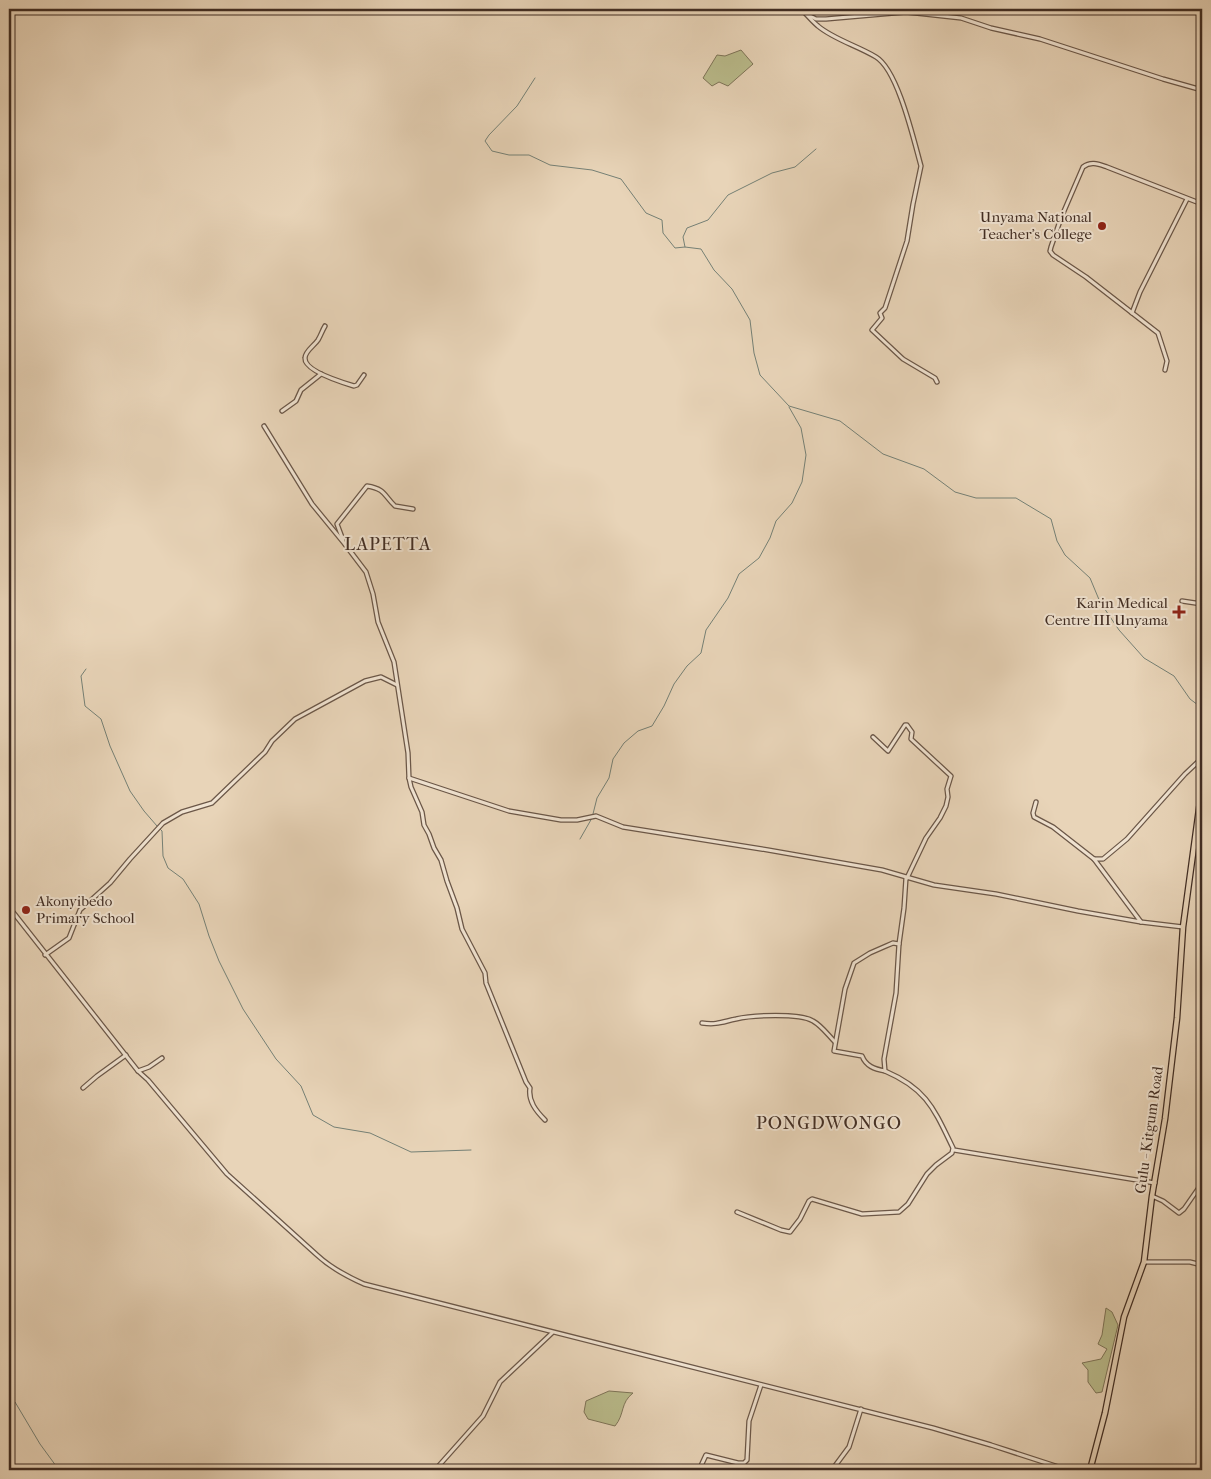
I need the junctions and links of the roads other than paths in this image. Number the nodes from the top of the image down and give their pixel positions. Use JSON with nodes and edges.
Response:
{"nodes":[{"id":1,"x":800,"y":9,"type":"edge"},
{"id":2,"x":804,"y":12,"type":"junction"},
{"id":3,"x":1202,"y":90,"type":"edge"},
{"id":4,"x":1188,"y":198,"type":"junction"},
{"id":5,"x":1202,"y":204,"type":"edge"},
{"id":6,"x":1132,"y":313,"type":"junction"},
{"id":7,"x":326,"y":326,"type":"dead end"},
{"id":8,"x":1165,"y":370,"type":"dead end"},
{"id":9,"x":322,"y":374,"type":"junction"},
{"id":10,"x":364,"y":375,"type":"dead end"},
{"id":11,"x":937,"y":382,"type":"dead end"},
{"id":12,"x":282,"y":412,"type":"dead end"},
{"id":13,"x":264,"y":426,"type":"dead end"},
{"id":14,"x":413,"y":509,"type":"dead end"},
{"id":15,"x":344,"y":543,"type":"junction"},
{"id":16,"x":1182,"y":601,"type":"dead end"},
{"id":17,"x":1202,"y":604,"type":"edge"},
{"id":18,"x":397,"y":685,"type":"junction"},
{"id":19,"x":873,"y":737,"type":"dead end"},
{"id":20,"x":1202,"y":758,"type":"edge"},
{"id":21,"x":409,"y":778,"type":"junction"},
{"id":22,"x":1202,"y":787,"type":"edge"},
{"id":23,"x":1036,"y":802,"type":"dead end"},
{"id":24,"x":1094,"y":859,"type":"junction"},
{"id":25,"x":907,"y":878,"type":"junction"},
{"id":26,"x":9,"y":907,"type":"edge"},
{"id":27,"x":1141,"y":922,"type":"junction"},
{"id":28,"x":1183,"y":927,"type":"junction"},
{"id":29,"x":898,"y":944,"type":"junction"},
{"id":30,"x":45,"y":955,"type":"junction"},
{"id":31,"x":702,"y":1024,"type":"dead end"},
{"id":32,"x":836,"y":1043,"type":"junction"},
{"id":33,"x":126,"y":1055,"type":"junction"},
{"id":34,"x":162,"y":1058,"type":"dead end"},
{"id":35,"x":138,"y":1071,"type":"junction"},
{"id":36,"x":885,"y":1071,"type":"junction"},
{"id":37,"x":83,"y":1088,"type":"dead end"},
{"id":38,"x":545,"y":1120,"type":"dead end"},
{"id":39,"x":954,"y":1150,"type":"junction"},
{"id":40,"x":1154,"y":1183,"type":"junction"},
{"id":41,"x":1200,"y":1186,"type":"dead end"},
{"id":42,"x":1152,"y":1196,"type":"junction"},
{"id":43,"x":737,"y":1212,"type":"dead end"},
{"id":44,"x":1144,"y":1262,"type":"junction"},
{"id":45,"x":1202,"y":1265,"type":"edge"},
{"id":46,"x":552,"y":1333,"type":"junction"},
{"id":47,"x":761,"y":1385,"type":"junction"},
{"id":48,"x":861,"y":1409,"type":"junction"},
{"id":49,"x":435,"y":1470,"type":"edge"},
{"id":50,"x":699,"y":1470,"type":"edge"},
{"id":51,"x":832,"y":1470,"type":"edge"},
{"id":52,"x":1068,"y":1470,"type":"edge"},
{"id":53,"x":1090,"y":1470,"type":"edge"}],
"edges":[{"from":1,"to":2,"type":"street"},
{"from":2,"to":3,"type":"street"},
{"from":2,"to":11,"type":"street"},
{"from":4,"to":5,"type":"street"},
{"from":4,"to":6,"type":"street"},
{"from":4,"to":6,"type":"street"},
{"from":6,"to":8,"type":"street"},
{"from":7,"to":9,"type":"street"},
{"from":9,"to":10,"type":"street"},
{"from":9,"to":12,"type":"street"},
{"from":13,"to":15,"type":"street"},
{"from":14,"to":15,"type":"street"},
{"from":15,"to":18,"type":"street"},
{"from":16,"to":17,"type":"street"},
{"from":18,"to":21,"type":"street"},
{"from":18,"to":30,"type":"street"},
{"from":19,"to":25,"type":"street"},
{"from":20,"to":24,"type":"street"},
{"from":21,"to":25,"type":"street"},
{"from":21,"to":38,"type":"street"},
{"from":22,"to":28,"type":"main road","name":"Gulu - Kitgum Road"},
{"from":23,"to":24,"type":"street"},
{"from":24,"to":27,"type":"street"},
{"from":25,"to":27,"type":"street"},
{"from":25,"to":29,"type":"street"},
{"from":26,"to":30,"type":"street"},
{"from":27,"to":28,"type":"street"},
{"from":28,"to":40,"type":"main road","name":"Gulu - Kitgum Road"},
{"from":29,"to":32,"type":"street"},
{"from":29,"to":36,"type":"street"},
{"from":30,"to":33,"type":"street"},
{"from":31,"to":32,"type":"street"},
{"from":32,"to":36,"type":"street"},
{"from":33,"to":35,"type":"street"},
{"from":33,"to":37,"type":"street"},
{"from":34,"to":35,"type":"street"},
{"from":35,"to":46,"type":"street"},
{"from":36,"to":39,"type":"street"},
{"from":39,"to":40,"type":"street"},
{"from":39,"to":43,"type":"street"},
{"from":40,"to":42,"type":"main road","name":"Gulu - Kitgum Road"},
{"from":41,"to":42,"type":"street"},
{"from":42,"to":44,"type":"main road","name":"Gulu - Kitgum Road"},
{"from":44,"to":45,"type":"street"},
{"from":44,"to":53,"type":"main road","name":"Gulu - Kitgum Road"},
{"from":46,"to":47,"type":"street"},
{"from":46,"to":49,"type":"street"},
{"from":47,"to":48,"type":"street"},
{"from":47,"to":50,"type":"street"},
{"from":48,"to":51,"type":"street"},
{"from":48,"to":52,"type":"street"}]}
